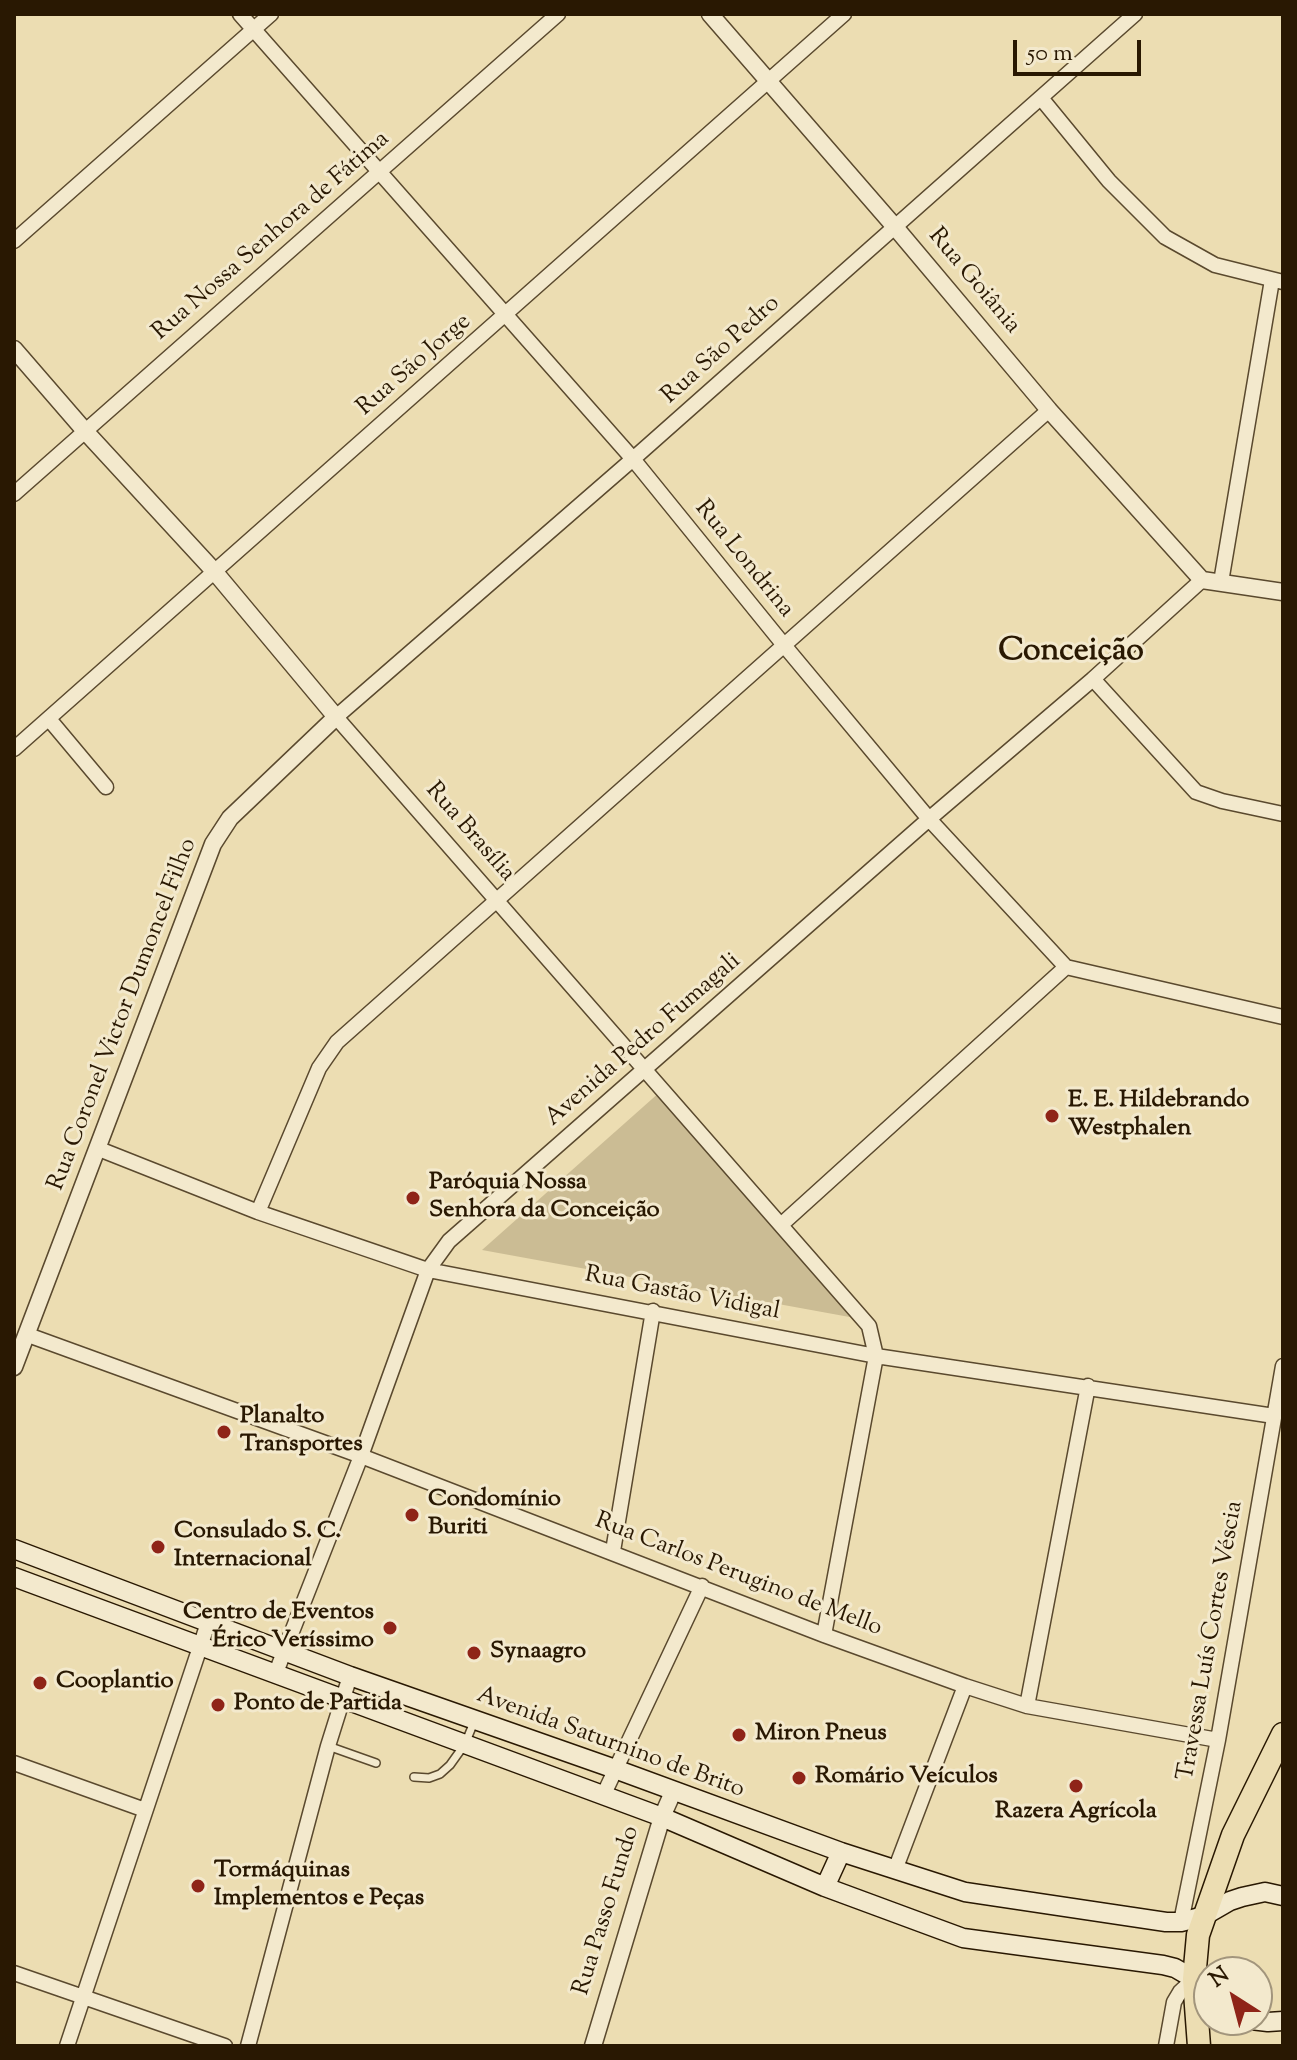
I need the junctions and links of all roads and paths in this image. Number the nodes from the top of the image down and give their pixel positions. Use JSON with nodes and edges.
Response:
{"nodes":[{"id":1,"x":240,"y":14,"type":"edge"},
{"id":2,"x":271,"y":14,"type":"edge"},
{"id":3,"x":558,"y":14,"type":"edge"},
{"id":4,"x":710,"y":14,"type":"edge"},
{"id":5,"x":844,"y":14,"type":"edge"},
{"id":6,"x":1130,"y":15,"type":"edge"},
{"id":7,"x":253,"y":29,"type":"junction"},
{"id":8,"x":768,"y":80,"type":"junction"},
{"id":9,"x":1041,"y":98,"type":"junction"},
{"id":10,"x":379,"y":172,"type":"junction"},
{"id":11,"x":895,"y":227,"type":"junction"},
{"id":12,"x":14,"y":241,"type":"edge"},
{"id":13,"x":1277,"y":281,"type":"edge"},
{"id":14,"x":506,"y":315,"type":"junction"},
{"id":15,"x":14,"y":349,"type":"edge"},
{"id":16,"x":1049,"y":410,"type":"junction"},
{"id":17,"x":85,"y":431,"type":"junction"},
{"id":18,"x":633,"y":459,"type":"junction"},
{"id":19,"x":14,"y":494,"type":"edge"},
{"id":20,"x":214,"y":571,"type":"junction"},
{"id":21,"x":1202,"y":580,"type":"junction"},
{"id":22,"x":1221,"y":582,"type":"junction"},
{"id":23,"x":1283,"y":592,"type":"edge"},
{"id":24,"x":783,"y":644,"type":"junction"},
{"id":25,"x":1093,"y":679,"type":"junction"},
{"id":26,"x":336,"y":717,"type":"junction"},
{"id":27,"x":49,"y":719,"type":"junction"},
{"id":28,"x":14,"y":749,"type":"edge"},
{"id":29,"x":106,"y":787,"type":"dead end"},
{"id":30,"x":1283,"y":814,"type":"edge"},
{"id":31,"x":929,"y":819,"type":"junction"},
{"id":32,"x":497,"y":901,"type":"junction"},
{"id":33,"x":1066,"y":967,"type":"junction"},
{"id":34,"x":1283,"y":1017,"type":"edge"},
{"id":35,"x":646,"y":1069,"type":"junction"},
{"id":36,"x":99,"y":1149,"type":"junction"},
{"id":37,"x":258,"y":1212,"type":"junction"},
{"id":38,"x":782,"y":1224,"type":"junction"},
{"id":39,"x":428,"y":1270,"type":"junction"},
{"id":40,"x":653,"y":1311,"type":"junction"},
{"id":41,"x":28,"y":1335,"type":"junction"},
{"id":42,"x":876,"y":1356,"type":"junction"},
{"id":43,"x":1283,"y":1366,"type":"edge"},
{"id":44,"x":14,"y":1367,"type":"edge"},
{"id":45,"x":1088,"y":1386,"type":"junction"},
{"id":46,"x":1274,"y":1416,"type":"junction"},
{"id":47,"x":361,"y":1456,"type":"junction"},
{"id":48,"x":14,"y":1549,"type":"edge"},
{"id":49,"x":613,"y":1551,"type":"junction"},
{"id":50,"x":14,"y":1577,"type":"edge"},
{"id":51,"x":702,"y":1586,"type":"junction"},
{"id":52,"x":208,"y":1623,"type":"junction"},
{"id":53,"x":824,"y":1635,"type":"junction"},
{"id":54,"x":199,"y":1647,"type":"junction"},
{"id":55,"x":283,"y":1651,"type":"junction"},
{"id":56,"x":275,"y":1675,"type":"junction"},
{"id":57,"x":350,"y":1676,"type":"junction"},
{"id":58,"x":965,"y":1686,"type":"junction"},
{"id":59,"x":343,"y":1699,"type":"junction"},
{"id":60,"x":1027,"y":1706,"type":"junction"},
{"id":61,"x":475,"y":1720,"type":"junction"},
{"id":62,"x":1283,"y":1734,"type":"edge"},
{"id":63,"x":1218,"y":1740,"type":"junction"},
{"id":64,"x":465,"y":1744,"type":"junction"},
{"id":65,"x":328,"y":1746,"type":"junction"},
{"id":66,"x":14,"y":1763,"type":"edge"},
{"id":67,"x":376,"y":1763,"type":"dead end"},
{"id":68,"x":615,"y":1769,"type":"junction"},
{"id":69,"x":414,"y":1777,"type":"dead end"},
{"id":70,"x":673,"y":1792,"type":"junction"},
{"id":71,"x":603,"y":1796,"type":"junction"},
{"id":72,"x":145,"y":1810,"type":"junction"},
{"id":73,"x":662,"y":1817,"type":"junction"},
{"id":74,"x":749,"y":1819,"type":"junction"},
{"id":75,"x":736,"y":1849,"type":"junction"},
{"id":76,"x":841,"y":1852,"type":"junction"},
{"id":77,"x":895,"y":1870,"type":"junction"},
{"id":78,"x":825,"y":1887,"type":"junction"},
{"id":79,"x":1283,"y":1896,"type":"edge"},
{"id":80,"x":1204,"y":1916,"type":"junction"},
{"id":81,"x":1181,"y":1922,"type":"junction"},
{"id":82,"x":1200,"y":1956,"type":"edge"},
{"id":83,"x":14,"y":1973,"type":"edge"},
{"id":84,"x":1193,"y":1980,"type":"edge"},
{"id":85,"x":1193,"y":1988,"type":"edge"},
{"id":86,"x":84,"y":1997,"type":"junction"},
{"id":87,"x":67,"y":2046,"type":"edge"},
{"id":88,"x":225,"y":2046,"type":"edge"},
{"id":89,"x":248,"y":2046,"type":"edge"},
{"id":90,"x":593,"y":2046,"type":"edge"},
{"id":91,"x":1166,"y":2046,"type":"edge"}],
"edges":[{"from":1,"to":7,"type":"street","name":"Rua Londrina"},
{"from":2,"to":7,"type":"street"},
{"from":3,"to":10,"type":"street","name":"Rua Nossa Senhora de Fátima"},
{"from":4,"to":8,"type":"street","name":"Rua Goiânia"},
{"from":5,"to":8,"type":"street","name":"Rua São Jorge"},
{"from":6,"to":9,"type":"street","name":"Rua São Pedro"},
{"from":7,"to":10,"type":"street","name":"Rua Londrina"},
{"from":7,"to":12,"type":"street"},
{"from":8,"to":11,"type":"street","name":"Rua Goiânia"},
{"from":8,"to":14,"type":"street","name":"Rua São Jorge"},
{"from":9,"to":11,"type":"street","name":"Rua São Pedro"},
{"from":9,"to":13,"type":"street"},
{"from":10,"to":14,"type":"street","name":"Rua Londrina"},
{"from":10,"to":17,"type":"street","name":"Rua Nossa Senhora de Fátima"},
{"from":11,"to":16,"type":"street","name":"Rua Goiânia"},
{"from":11,"to":18,"type":"street","name":"Rua São Pedro"},
{"from":13,"to":22,"type":"street"},
{"from":14,"to":18,"type":"street","name":"Rua Londrina"},
{"from":14,"to":20,"type":"street","name":"Rua São Jorge"},
{"from":15,"to":17,"type":"street","name":"Rua Brasília"},
{"from":16,"to":21,"type":"street","name":"Rua Goiânia"},
{"from":16,"to":24,"type":"street"},
{"from":17,"to":19,"type":"street","name":"Rua Nossa Senhora de Fátima"},
{"from":17,"to":20,"type":"street","name":"Rua Brasília"},
{"from":18,"to":24,"type":"street","name":"Rua Londrina"},
{"from":18,"to":26,"type":"street","name":"Rua São Pedro"},
{"from":20,"to":26,"type":"street","name":"Rua Brasília"},
{"from":20,"to":27,"type":"street","name":"Rua São Jorge"},
{"from":21,"to":22,"type":"street"},
{"from":21,"to":25,"type":"street","name":"Avenida Pedro Fumagali"},
{"from":22,"to":23,"type":"street"},
{"from":24,"to":31,"type":"street","name":"Rua Londrina"},
{"from":24,"to":32,"type":"street"},
{"from":25,"to":30,"type":"street"},
{"from":25,"to":31,"type":"street","name":"Avenida Pedro Fumagali"},
{"from":26,"to":32,"type":"street","name":"Rua Brasília"},
{"from":26,"to":36,"type":"street","name":"Rua Coronel Victor Dumoncel Filho"},
{"from":27,"to":28,"type":"street","name":"Rua São Jorge"},
{"from":27,"to":29,"type":"street"},
{"from":31,"to":33,"type":"street","name":"Rua Londrina"},
{"from":31,"to":35,"type":"street","name":"Avenida Pedro Fumagali"},
{"from":32,"to":35,"type":"street","name":"Rua Brasília"},
{"from":32,"to":37,"type":"street"},
{"from":33,"to":34,"type":"street"},
{"from":33,"to":38,"type":"street"},
{"from":35,"to":38,"type":"street","name":"Rua Brasília"},
{"from":35,"to":39,"type":"street","name":"Avenida Pedro Fumagali"},
{"from":36,"to":37,"type":"street","name":"Rua Gastão Vidigal"},
{"from":36,"to":41,"type":"street","name":"Rua Coronel Victor Dumoncel Filho"},
{"from":37,"to":39,"type":"street","name":"Rua Gastão Vidigal"},
{"from":38,"to":42,"type":"street","name":"Rua Brasília"},
{"from":39,"to":40,"type":"street","name":"Rua Gastão Vidigal"},
{"from":39,"to":47,"type":"street","name":"Avenida Pedro Fumagali"},
{"from":40,"to":42,"type":"street","name":"Rua Gastão Vidigal"},
{"from":40,"to":49,"type":"street"},
{"from":41,"to":44,"type":"street","name":"Rua Coronel Victor Dumoncel Filho"},
{"from":41,"to":47,"type":"street","name":"Rua Carlos Perugino de Mello"},
{"from":42,"to":45,"type":"street","name":"Rua Gastão Vidigal"},
{"from":42,"to":53,"type":"street"},
{"from":43,"to":46,"type":"street","name":"Travessa Luís Cortes Véscia"},
{"from":45,"to":46,"type":"street","name":"Rua Gastão Vidigal"},
{"from":45,"to":60,"type":"street"},
{"from":46,"to":63,"type":"street","name":"Travessa Luís Cortes Véscia"},
{"from":47,"to":49,"type":"street","name":"Rua Carlos Perugino de Mello"},
{"from":47,"to":55,"type":"street","name":"Avenida Pedro Fumagali"},
{"from":48,"to":52,"type":"main road","name":"Avenida Saturnino de Brito"},
{"from":49,"to":51,"type":"street","name":"Rua Carlos Perugino de Mello"},
{"from":50,"to":54,"type":"main road","name":"Avenida Saturnino de Brito"},
{"from":51,"to":53,"type":"street","name":"Rua Carlos Perugino de Mello"},
{"from":51,"to":68,"type":"street"},
{"from":52,"to":54,"type":"street"},
{"from":52,"to":55,"type":"main road","name":"Avenida Saturnino de Brito"},
{"from":53,"to":58,"type":"street","name":"Rua Carlos Perugino de Mello"},
{"from":54,"to":56,"type":"main road","name":"Avenida Saturnino de Brito"},
{"from":54,"to":72,"type":"street"},
{"from":55,"to":56,"type":"street","name":"Avenida Pedro Fumagali"},
{"from":55,"to":57,"type":"main road","name":"Avenida Saturnino de Brito"},
{"from":56,"to":59,"type":"main road","name":"Avenida Saturnino de Brito"},
{"from":57,"to":59,"type":"street"},
{"from":57,"to":61,"type":"main road","name":"Avenida Saturnino de Brito"},
{"from":58,"to":60,"type":"street","name":"Rua Carlos Perugino de Mello"},
{"from":58,"to":77,"type":"street"},
{"from":59,"to":64,"type":"main road","name":"Avenida Saturnino de Brito"},
{"from":59,"to":65,"type":"street"},
{"from":60,"to":63,"type":"street","name":"Rua Carlos Perugino de Mello"},
{"from":61,"to":64,"type":"lane"},
{"from":61,"to":68,"type":"main road","name":"Avenida Saturnino de Brito"},
{"from":62,"to":80,"type":"highway"},
{"from":63,"to":81,"type":"street","name":"Travessa Luís Cortes Véscia"},
{"from":64,"to":69,"type":"lane"},
{"from":64,"to":71,"type":"main road","name":"Avenida Saturnino de Brito"},
{"from":65,"to":67,"type":"lane"},
{"from":65,"to":89,"type":"street"},
{"from":66,"to":72,"type":"street"},
{"from":68,"to":70,"type":"main road","name":"Avenida Saturnino de Brito"},
{"from":68,"to":71,"type":"street"},
{"from":70,"to":73,"type":"street","name":"Rua Passo Fundo"},
{"from":70,"to":74,"type":"main road","name":"Avenida Saturnino de Brito"},
{"from":71,"to":73,"type":"main road","name":"Avenida Saturnino de Brito"},
{"from":72,"to":86,"type":"street"},
{"from":73,"to":75,"type":"main road","name":"Avenida Saturnino de Brito"},
{"from":73,"to":90,"type":"street","name":"Rua Passo Fundo"},
{"from":74,"to":75,"type":"main road"},
{"from":74,"to":76,"type":"main road","name":"Avenida Saturnino de Brito"},
{"from":75,"to":78,"type":"main road","name":"Avenida Saturnino de Brito"},
{"from":76,"to":77,"type":"main road","name":"Avenida Saturnino de Brito"},
{"from":76,"to":78,"type":"main road"},
{"from":77,"to":81,"type":"main road","name":"Avenida Saturnino de Brito"},
{"from":78,"to":84,"type":"main road","name":"Avenida Saturnino de Brito"},
{"from":79,"to":80,"type":"main road","name":"Avenida Saturnino de Brito"},
{"from":80,"to":81,"type":"main road","name":"Avenida Saturnino de Brito"},
{"from":80,"to":82,"type":"highway"},
{"from":83,"to":86,"type":"street"},
{"from":85,"to":91,"type":"street"},
{"from":86,"to":87,"type":"street"},
{"from":86,"to":88,"type":"street"}]}
